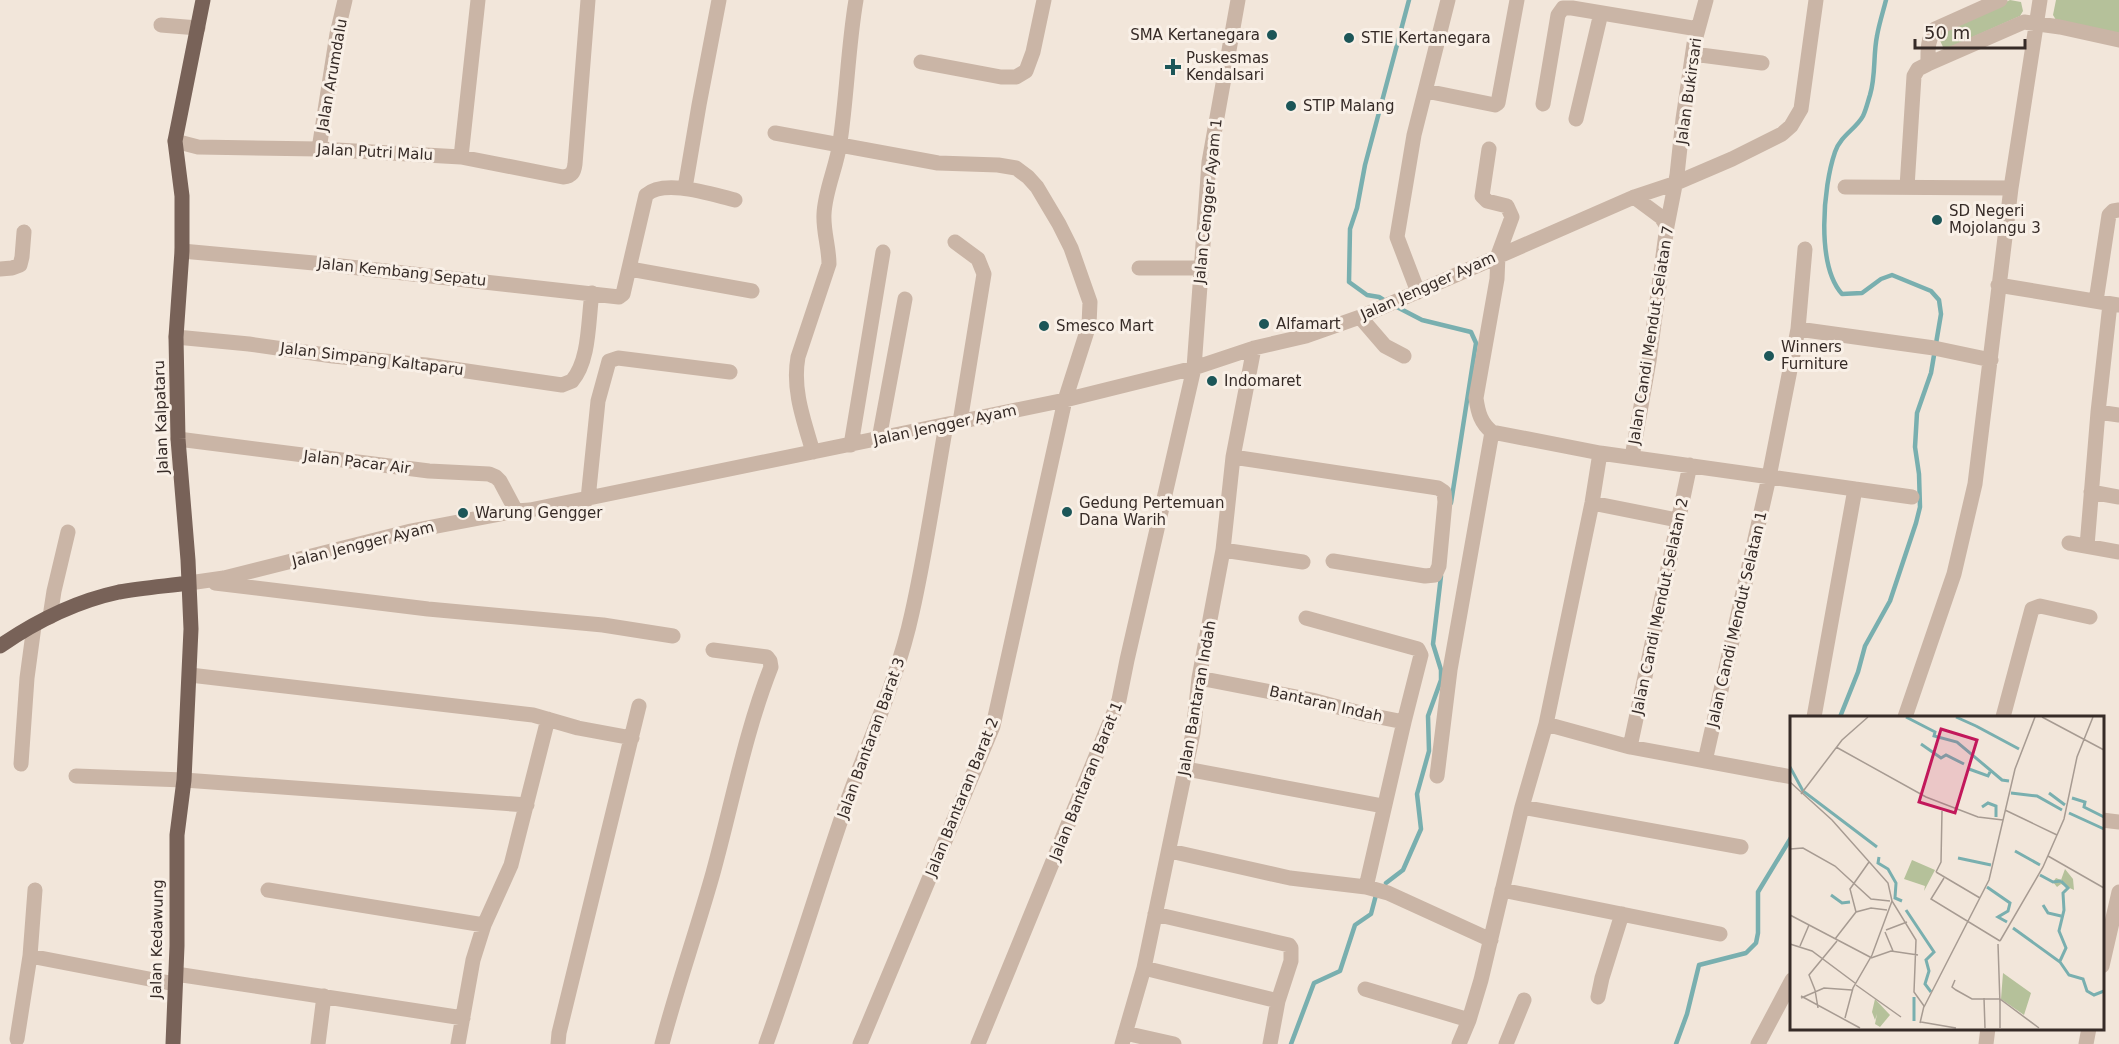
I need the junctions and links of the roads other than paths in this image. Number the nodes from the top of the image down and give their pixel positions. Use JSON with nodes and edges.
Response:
{"nodes":[{"id":1,"x":203,"y":0,"type":"edge"},
{"id":2,"x":345,"y":0,"type":"edge"},
{"id":3,"x":478,"y":0,"type":"edge"},
{"id":4,"x":588,"y":0,"type":"edge"},
{"id":5,"x":719,"y":0,"type":"edge"},
{"id":6,"x":856,"y":0,"type":"edge"},
{"id":7,"x":1044,"y":0,"type":"edge"},
{"id":8,"x":1239,"y":0,"type":"edge"},
{"id":9,"x":1448,"y":0,"type":"edge"},
{"id":10,"x":1517,"y":0,"type":"edge"},
{"id":11,"x":1706,"y":0,"type":"edge"},
{"id":12,"x":1816,"y":0,"type":"edge"},
{"id":13,"x":2000,"y":0,"type":"edge"},
{"id":14,"x":2040,"y":0,"type":"edge"},
{"id":15,"x":1601,"y":13,"type":"junction"},
{"id":16,"x":2035,"y":23,"type":"junction"},
{"id":17,"x":161,"y":25,"type":"dead end"},
{"id":18,"x":198,"y":28,"type":"junction"},
{"id":19,"x":1698,"y":29,"type":"junction"},
{"id":20,"x":2119,"y":40,"type":"edge"},
{"id":21,"x":1693,"y":54,"type":"junction"},
{"id":22,"x":921,"y":62,"type":"dead end"},
{"id":23,"x":1762,"y":63,"type":"dead end"},
{"id":24,"x":1928,"y":64,"type":"junction"},
{"id":25,"x":1426,"y":91,"type":"junction"},
{"id":26,"x":1543,"y":104,"type":"dead end"},
{"id":27,"x":1576,"y":119,"type":"dead end"},
{"id":28,"x":775,"y":133,"type":"dead end"},
{"id":29,"x":175,"y":141,"type":"junction"},
{"id":30,"x":840,"y":143,"type":"junction"},
{"id":31,"x":319,"y":149,"type":"junction"},
{"id":32,"x":1490,"y":149,"type":"dead end"},
{"id":33,"x":461,"y":157,"type":"junction"},
{"id":34,"x":1676,"y":183,"type":"junction"},
{"id":35,"x":1845,"y":187,"type":"dead end"},
{"id":36,"x":1907,"y":187,"type":"junction"},
{"id":37,"x":685,"y":188,"type":"junction"},
{"id":38,"x":2011,"y":188,"type":"junction"},
{"id":39,"x":1634,"y":197,"type":"junction"},
{"id":40,"x":735,"y":200,"type":"dead end"},
{"id":41,"x":2119,"y":210,"type":"edge"},
{"id":42,"x":1667,"y":226,"type":"junction"},
{"id":43,"x":24,"y":232,"type":"dead end"},
{"id":44,"x":955,"y":242,"type":"dead end"},
{"id":45,"x":1805,"y":249,"type":"dead end"},
{"id":46,"x":182,"y":251,"type":"junction"},
{"id":47,"x":883,"y":252,"type":"dead end"},
{"id":48,"x":1498,"y":255,"type":"junction"},
{"id":49,"x":630,"y":268,"type":"junction"},
{"id":50,"x":1139,"y":268,"type":"dead end"},
{"id":51,"x":1200,"y":268,"type":"junction"},
{"id":52,"x":0,"y":269,"type":"edge"},
{"id":53,"x":1998,"y":285,"type":"junction"},
{"id":54,"x":752,"y":291,"type":"dead end"},
{"id":55,"x":594,"y":294,"type":"junction"},
{"id":56,"x":1414,"y":295,"type":"junction"},
{"id":57,"x":905,"y":299,"type":"dead end"},
{"id":58,"x":2108,"y":303,"type":"edge"},
{"id":59,"x":1360,"y":317,"type":"junction"},
{"id":60,"x":1798,"y":330,"type":"junction"},
{"id":61,"x":176,"y":337,"type":"junction"},
{"id":62,"x":1254,"y":348,"type":"junction"},
{"id":63,"x":1404,"y":356,"type":"dead end"},
{"id":64,"x":1991,"y":360,"type":"junction"},
{"id":65,"x":1194,"y":368,"type":"junction"},
{"id":66,"x":730,"y":372,"type":"dead end"},
{"id":67,"x":1065,"y":400,"type":"junction"},
{"id":68,"x":2098,"y":412,"type":"junction"},
{"id":69,"x":2119,"y":415,"type":"edge"},
{"id":70,"x":953,"y":423,"type":"junction"},
{"id":71,"x":1492,"y":432,"type":"junction"},
{"id":72,"x":178,"y":439,"type":"junction"},
{"id":73,"x":879,"y":439,"type":"junction"},
{"id":74,"x":850,"y":445,"type":"junction"},
{"id":75,"x":813,"y":452,"type":"junction"},
{"id":76,"x":1600,"y":453,"type":"junction"},
{"id":77,"x":1233,"y":456,"type":"junction"},
{"id":78,"x":1632,"y":457,"type":"junction"},
{"id":79,"x":1690,"y":465,"type":"junction"},
{"id":80,"x":1769,"y":477,"type":"junction"},
{"id":81,"x":1855,"y":489,"type":"junction"},
{"id":82,"x":2091,"y":492,"type":"junction"},
{"id":83,"x":1912,"y":497,"type":"dead end"},
{"id":84,"x":2119,"y":497,"type":"edge"},
{"id":85,"x":588,"y":499,"type":"junction"},
{"id":86,"x":1592,"y":502,"type":"junction"},
{"id":87,"x":529,"y":510,"type":"junction"},
{"id":88,"x":1677,"y":520,"type":"junction"},
{"id":89,"x":68,"y":532,"type":"dead end"},
{"id":90,"x":2069,"y":543,"type":"dead end"},
{"id":91,"x":2086,"y":546,"type":"junction"},
{"id":92,"x":1223,"y":550,"type":"junction"},
{"id":93,"x":2119,"y":552,"type":"edge"},
{"id":94,"x":1333,"y":561,"type":"dead end"},
{"id":95,"x":1303,"y":562,"type":"dead end"},
{"id":96,"x":196,"y":583,"type":"junction"},
{"id":97,"x":50,"y":617,"type":"junction"},
{"id":98,"x":2090,"y":617,"type":"dead end"},
{"id":99,"x":1306,"y":618,"type":"dead end"},
{"id":100,"x":34,"y":626,"type":"junction"},
{"id":101,"x":674,"y":636,"type":"dead end"},
{"id":102,"x":8,"y":641,"type":"edge"},
{"id":103,"x":713,"y":650,"type":"dead end"},
{"id":104,"x":190,"y":675,"type":"junction"},
{"id":105,"x":1199,"y":678,"type":"junction"},
{"id":106,"x":639,"y":706,"type":"dead end"},
{"id":107,"x":1814,"y":716,"type":"edge"},
{"id":108,"x":1905,"y":716,"type":"edge"},
{"id":109,"x":2003,"y":716,"type":"edge"},
{"id":110,"x":542,"y":717,"type":"junction"},
{"id":111,"x":1404,"y":722,"type":"junction"},
{"id":112,"x":1546,"y":724,"type":"junction"},
{"id":113,"x":632,"y":738,"type":"junction"},
{"id":114,"x":1630,"y":747,"type":"junction"},
{"id":115,"x":1705,"y":761,"type":"junction"},
{"id":116,"x":21,"y":764,"type":"dead end"},
{"id":117,"x":1186,"y":769,"type":"junction"},
{"id":118,"x":76,"y":776,"type":"dead end"},
{"id":119,"x":1437,"y":777,"type":"dead end"},
{"id":120,"x":1790,"y":777,"type":"edge"},
{"id":121,"x":184,"y":780,"type":"junction"},
{"id":122,"x":527,"y":805,"type":"junction"},
{"id":123,"x":1383,"y":806,"type":"junction"},
{"id":124,"x":1522,"y":807,"type":"junction"},
{"id":125,"x":2104,"y":820,"type":"edge"},
{"id":126,"x":2119,"y":822,"type":"edge"},
{"id":127,"x":177,"y":835,"type":"joint"},
{"id":128,"x":1741,"y":847,"type":"dead end"},
{"id":129,"x":1170,"y":850,"type":"junction"},
{"id":130,"x":1366,"y":887,"type":"junction"},
{"id":131,"x":35,"y":890,"type":"dead end"},
{"id":132,"x":268,"y":890,"type":"dead end"},
{"id":133,"x":1502,"y":890,"type":"junction"},
{"id":134,"x":2119,"y":892,"type":"edge"},
{"id":135,"x":1155,"y":914,"type":"junction"},
{"id":136,"x":1622,"y":915,"type":"junction"},
{"id":137,"x":484,"y":925,"type":"junction"},
{"id":138,"x":1720,"y":934,"type":"dead end"},
{"id":139,"x":1491,"y":940,"type":"junction"},
{"id":140,"x":30,"y":956,"type":"junction"},
{"id":141,"x":2104,"y":961,"type":"edge"},
{"id":142,"x":1144,"y":968,"type":"junction"},
{"id":143,"x":175,"y":979,"type":"junction"},
{"id":144,"x":1790,"y":984,"type":"edge"},
{"id":145,"x":1365,"y":989,"type":"dead end"},
{"id":146,"x":324,"y":996,"type":"junction"},
{"id":147,"x":1598,"y":997,"type":"dead end"},
{"id":148,"x":1524,"y":1000,"type":"dead end"},
{"id":149,"x":1278,"y":1001,"type":"junction"},
{"id":150,"x":463,"y":1018,"type":"junction"},
{"id":151,"x":1469,"y":1020,"type":"junction"},
{"id":152,"x":1988,"y":1029,"type":"edge"},
{"id":153,"x":2089,"y":1029,"type":"edge"},
{"id":154,"x":17,"y":1039,"type":"dead end"},
{"id":155,"x":1124,"y":1039,"type":"edge"},
{"id":156,"x":1763,"y":1042,"type":"edge"},
{"id":157,"x":173,"y":1044,"type":"edge"},
{"id":158,"x":318,"y":1044,"type":"edge"},
{"id":159,"x":458,"y":1044,"type":"edge"},
{"id":160,"x":558,"y":1044,"type":"edge"},
{"id":161,"x":662,"y":1044,"type":"edge"},
{"id":162,"x":766,"y":1044,"type":"edge"},
{"id":163,"x":860,"y":1044,"type":"edge"},
{"id":164,"x":978,"y":1044,"type":"edge"},
{"id":165,"x":1174,"y":1044,"type":"edge"},
{"id":166,"x":1270,"y":1044,"type":"edge"},
{"id":167,"x":1459,"y":1044,"type":"edge"},
{"id":168,"x":1506,"y":1044,"type":"edge"},
{"id":169,"x":1986,"y":1044,"type":"edge"},
{"id":170,"x":2086,"y":1044,"type":"edge"}],
"edges":[{"from":1,"to":18,"type":"main road","name":"Jalan Kalpataru"},
{"from":2,"to":31,"type":"street","name":"Jalan Arumdalu"},
{"from":3,"to":33,"type":"street"},
{"from":4,"to":33,"type":"street","name":"Jalan Putri Malu"},
{"from":5,"to":37,"type":"street"},
{"from":6,"to":30,"type":"street"},
{"from":7,"to":22,"type":"street"},
{"from":8,"to":51,"type":"street","name":"Jalan Cengger Ayam 1"},
{"from":9,"to":25,"type":"street"},
{"from":10,"to":25,"type":"street"},
{"from":11,"to":19,"type":"street","name":"Jalan Bukirsari"},
{"from":12,"to":34,"type":"street"},
{"from":13,"to":24,"type":"street"},
{"from":14,"to":16,"type":"street"},
{"from":15,"to":19,"type":"street"},
{"from":15,"to":26,"type":"street"},
{"from":15,"to":27,"type":"street"},
{"from":16,"to":20,"type":"street"},
{"from":16,"to":24,"type":"street"},
{"from":16,"to":38,"type":"street"},
{"from":17,"to":18,"type":"street"},
{"from":18,"to":29,"type":"main road","name":"Jalan Kalpataru"},
{"from":19,"to":21,"type":"street","name":"Jalan Bukirsari"},
{"from":21,"to":23,"type":"street"},
{"from":21,"to":34,"type":"street","name":"Jalan Bukirsari"},
{"from":24,"to":36,"type":"street"},
{"from":25,"to":56,"type":"street"},
{"from":28,"to":30,"type":"street","name":"Jalan Bantaran Barat 2"},
{"from":29,"to":31,"type":"street","name":"Jalan Putri Malu"},
{"from":29,"to":46,"type":"main road","name":"Jalan Kalpataru"},
{"from":30,"to":67,"type":"street","name":"Jalan Bantaran Barat 2"},
{"from":30,"to":75,"type":"street"},
{"from":31,"to":33,"type":"street","name":"Jalan Putri Malu"},
{"from":32,"to":48,"type":"street"},
{"from":34,"to":39,"type":"street","name":"Jalan Jengger Ayam"},
{"from":34,"to":42,"type":"street","name":"Jalan Candi Mendut Selatan 7"},
{"from":35,"to":36,"type":"street"},
{"from":36,"to":38,"type":"street"},
{"from":37,"to":40,"type":"street"},
{"from":37,"to":49,"type":"street"},
{"from":38,"to":53,"type":"street"},
{"from":39,"to":42,"type":"street"},
{"from":39,"to":48,"type":"street","name":"Jalan Jengger Ayam"},
{"from":41,"to":58,"type":"street"},
{"from":42,"to":78,"type":"street","name":"Jalan Candi Mendut Selatan 7"},
{"from":43,"to":52,"type":"street"},
{"from":44,"to":70,"type":"street","name":"Jalan Bantaran Barat 3"},
{"from":45,"to":60,"type":"street"},
{"from":46,"to":55,"type":"street","name":"Jalan Kembang Sepatu"},
{"from":46,"to":61,"type":"main road","name":"Jalan Kalpataru"},
{"from":47,"to":74,"type":"street"},
{"from":48,"to":56,"type":"street","name":"Jalan Jengger Ayam"},
{"from":48,"to":71,"type":"street"},
{"from":49,"to":54,"type":"street"},
{"from":49,"to":55,"type":"street","name":"Jalan Kembang Sepatu"},
{"from":50,"to":51,"type":"street"},
{"from":51,"to":65,"type":"street","name":"Jalan Cengger Ayam 1"},
{"from":53,"to":58,"type":"street"},
{"from":53,"to":64,"type":"street"},
{"from":55,"to":61,"type":"street","name":"Jalan Simpang Kaltaparu"},
{"from":56,"to":59,"type":"street","name":"Jalan Jengger Ayam"},
{"from":57,"to":73,"type":"street"},
{"from":58,"to":68,"type":"street"},
{"from":59,"to":62,"type":"street","name":"Jalan Jengger Ayam"},
{"from":59,"to":63,"type":"street"},
{"from":60,"to":64,"type":"street"},
{"from":60,"to":80,"type":"street"},
{"from":61,"to":72,"type":"main road","name":"Jalan Kalpataru"},
{"from":62,"to":65,"type":"street","name":"Jalan Jengger Ayam"},
{"from":62,"to":77,"type":"street","name":"Jalan Bantaran Indah"},
{"from":64,"to":108,"type":"street"},
{"from":65,"to":67,"type":"street","name":"Jalan Jengger Ayam"},
{"from":65,"to":164,"type":"street","name":"Jalan Bantaran Barat 1"},
{"from":66,"to":85,"type":"street"},
{"from":67,"to":70,"type":"street","name":"Jalan Jengger Ayam"},
{"from":67,"to":163,"type":"street","name":"Jalan Bantaran Barat 2"},
{"from":68,"to":69,"type":"street"},
{"from":68,"to":82,"type":"street"},
{"from":70,"to":73,"type":"street","name":"Jalan Jengger Ayam"},
{"from":70,"to":162,"type":"street","name":"Jalan Bantaran Barat 3"},
{"from":71,"to":76,"type":"street"},
{"from":71,"to":119,"type":"street"},
{"from":72,"to":87,"type":"street","name":"Jalan Pacar Air"},
{"from":72,"to":96,"type":"main road","name":"Jalan Kalpataru"},
{"from":73,"to":74,"type":"street","name":"Jalan Jengger Ayam"},
{"from":74,"to":75,"type":"street","name":"Jalan Jengger Ayam"},
{"from":75,"to":85,"type":"street","name":"Jalan Jengger Ayam"},
{"from":76,"to":78,"type":"street"},
{"from":76,"to":86,"type":"street"},
{"from":77,"to":92,"type":"street","name":"Jalan Bantaran Indah"},
{"from":77,"to":94,"type":"street"},
{"from":78,"to":79,"type":"street","name":"Jalan Candi Mendut Selatan 7"},
{"from":79,"to":80,"type":"street","name":"Jalan Candi Mendut Selatan 7"},
{"from":79,"to":88,"type":"street","name":"Jalan Candi Mendut Selatan 2"},
{"from":80,"to":81,"type":"street","name":"Jalan Candi Mendut Selatan 7"},
{"from":80,"to":115,"type":"street","name":"Jalan Candi Mendut Selatan 1"},
{"from":81,"to":83,"type":"street","name":"Jalan Candi Mendut Selatan 7"},
{"from":81,"to":107,"type":"street"},
{"from":82,"to":84,"type":"street"},
{"from":82,"to":91,"type":"street"},
{"from":85,"to":87,"type":"street","name":"Jalan Jengger Ayam"},
{"from":86,"to":88,"type":"street"},
{"from":86,"to":112,"type":"street"},
{"from":87,"to":96,"type":"street","name":"Jalan Jengger Ayam"},
{"from":88,"to":114,"type":"street","name":"Jalan Candi Mendut Selatan 2"},
{"from":89,"to":97,"type":"street"},
{"from":90,"to":91,"type":"street"},
{"from":91,"to":93,"type":"street"},
{"from":92,"to":95,"type":"street"},
{"from":92,"to":105,"type":"street","name":"Jalan Bantaran Indah"},
{"from":96,"to":97,"type":"main road"},
{"from":96,"to":101,"type":"street"},
{"from":96,"to":104,"type":"main road","name":"Jalan Kalpataru"},
{"from":97,"to":100,"type":"main road"},
{"from":98,"to":109,"type":"street"},
{"from":99,"to":111,"type":"street","name":"Bantaran Indah"},
{"from":100,"to":102,"type":"main road"},
{"from":100,"to":116,"type":"street"},
{"from":103,"to":161,"type":"street"},
{"from":104,"to":110,"type":"street"},
{"from":104,"to":121,"type":"main road","name":"Jalan Kalpataru"},
{"from":105,"to":111,"type":"street","name":"Bantaran Indah"},
{"from":105,"to":117,"type":"street","name":"Jalan Bantaran Indah"},
{"from":106,"to":113,"type":"street"},
{"from":110,"to":113,"type":"street"},
{"from":110,"to":122,"type":"street"},
{"from":111,"to":123,"type":"street"},
{"from":112,"to":114,"type":"street"},
{"from":112,"to":124,"type":"street"},
{"from":113,"to":160,"type":"street"},
{"from":114,"to":115,"type":"street"},
{"from":115,"to":120,"type":"street"},
{"from":117,"to":123,"type":"street"},
{"from":117,"to":129,"type":"street","name":"Jalan Bantaran Indah"},
{"from":118,"to":121,"type":"street"},
{"from":121,"to":122,"type":"street"},
{"from":121,"to":127,"type":"main road","name":"Jalan Kalpataru"},
{"from":122,"to":137,"type":"street"},
{"from":123,"to":130,"type":"street"},
{"from":124,"to":128,"type":"street"},
{"from":124,"to":133,"type":"street"},
{"from":125,"to":126,"type":"street"},
{"from":127,"to":143,"type":"main road","name":"Jalan Kedawung"},
{"from":129,"to":130,"type":"street"},
{"from":129,"to":135,"type":"street","name":"Jalan Bantaran Indah"},
{"from":130,"to":139,"type":"street"},
{"from":131,"to":140,"type":"street"},
{"from":132,"to":137,"type":"street"},
{"from":133,"to":136,"type":"street"},
{"from":133,"to":139,"type":"street"},
{"from":134,"to":141,"type":"street"},
{"from":135,"to":142,"type":"street","name":"Jalan Bantaran Indah"},
{"from":135,"to":149,"type":"street"},
{"from":136,"to":138,"type":"street"},
{"from":136,"to":147,"type":"street"},
{"from":137,"to":150,"type":"street"},
{"from":139,"to":151,"type":"street"},
{"from":140,"to":143,"type":"street"},
{"from":140,"to":154,"type":"street"},
{"from":142,"to":149,"type":"street"},
{"from":142,"to":155,"type":"street","name":"Jalan Bantaran Indah"},
{"from":143,"to":146,"type":"street"},
{"from":143,"to":157,"type":"main road","name":"Jalan Kedawung"},
{"from":144,"to":156,"type":"street"},
{"from":145,"to":151,"type":"street"},
{"from":146,"to":150,"type":"street"},
{"from":146,"to":158,"type":"street"},
{"from":148,"to":168,"type":"street"},
{"from":149,"to":166,"type":"street"},
{"from":150,"to":159,"type":"street"},
{"from":151,"to":167,"type":"street"},
{"from":152,"to":169,"type":"street"},
{"from":153,"to":170,"type":"street"},
{"from":155,"to":165,"type":"street"}]}
